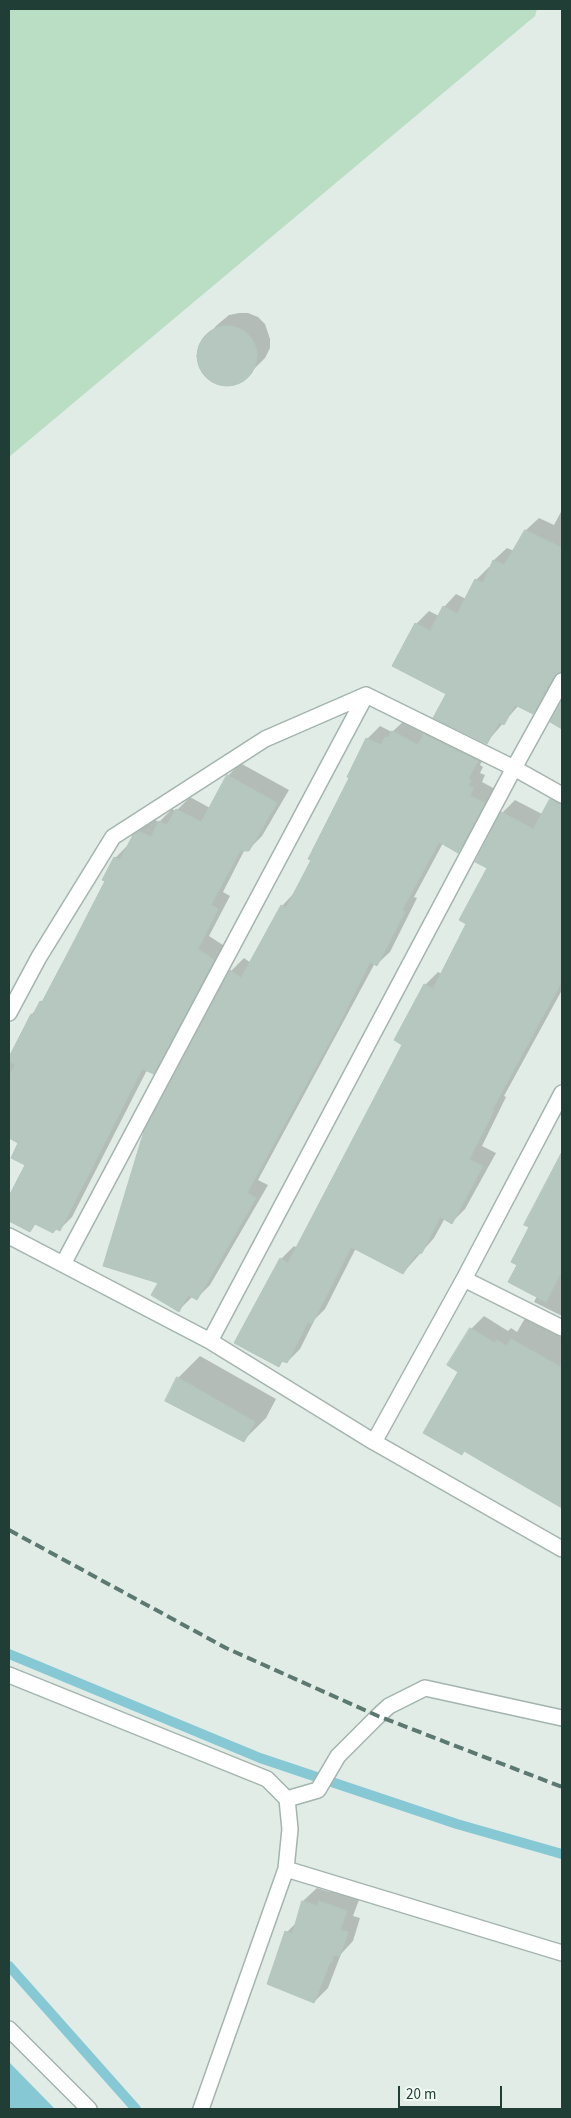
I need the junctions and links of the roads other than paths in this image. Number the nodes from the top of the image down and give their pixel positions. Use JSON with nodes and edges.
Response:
{"nodes":[{"id":1,"x":562,"y":681,"type":"edge"},
{"id":2,"x":366,"y":695,"type":"junction"},
{"id":3,"x":514,"y":768,"type":"junction"},
{"id":4,"x":562,"y":794,"type":"edge"},
{"id":5,"x":9,"y":1013,"type":"edge"},
{"id":6,"x":562,"y":1093,"type":"edge"},
{"id":7,"x":9,"y":1236,"type":"edge"},
{"id":8,"x":62,"y":1264,"type":"junction"},
{"id":9,"x":464,"y":1279,"type":"junction"},
{"id":10,"x":562,"y":1328,"type":"edge"},
{"id":11,"x":210,"y":1342,"type":"junction"},
{"id":12,"x":374,"y":1442,"type":"junction"},
{"id":13,"x":562,"y":1549,"type":"edge"},
{"id":14,"x":9,"y":1675,"type":"edge"},
{"id":15,"x":562,"y":1718,"type":"edge"},
{"id":16,"x":287,"y":1799,"type":"junction"},
{"id":17,"x":286,"y":1869,"type":"junction"},
{"id":18,"x":562,"y":1953,"type":"edge"},
{"id":19,"x":9,"y":2029,"type":"edge"},
{"id":20,"x":89,"y":2109,"type":"edge"},
{"id":21,"x":201,"y":2109,"type":"edge"}],
"edges":[{"from":1,"to":3,"type":"street"},
{"from":2,"to":3,"type":"street"},
{"from":2,"to":5,"type":"street"},
{"from":2,"to":8,"type":"street"},
{"from":3,"to":4,"type":"street"},
{"from":3,"to":11,"type":"street"},
{"from":6,"to":9,"type":"street"},
{"from":7,"to":8,"type":"street"},
{"from":8,"to":11,"type":"street"},
{"from":9,"to":10,"type":"street"},
{"from":9,"to":12,"type":"street"},
{"from":11,"to":12,"type":"street"},
{"from":12,"to":13,"type":"street"},
{"from":14,"to":16,"type":"street"},
{"from":15,"to":16,"type":"street"},
{"from":16,"to":17,"type":"street"},
{"from":17,"to":18,"type":"street"},
{"from":17,"to":21,"type":"street"},
{"from":19,"to":20,"type":"street"}]}
